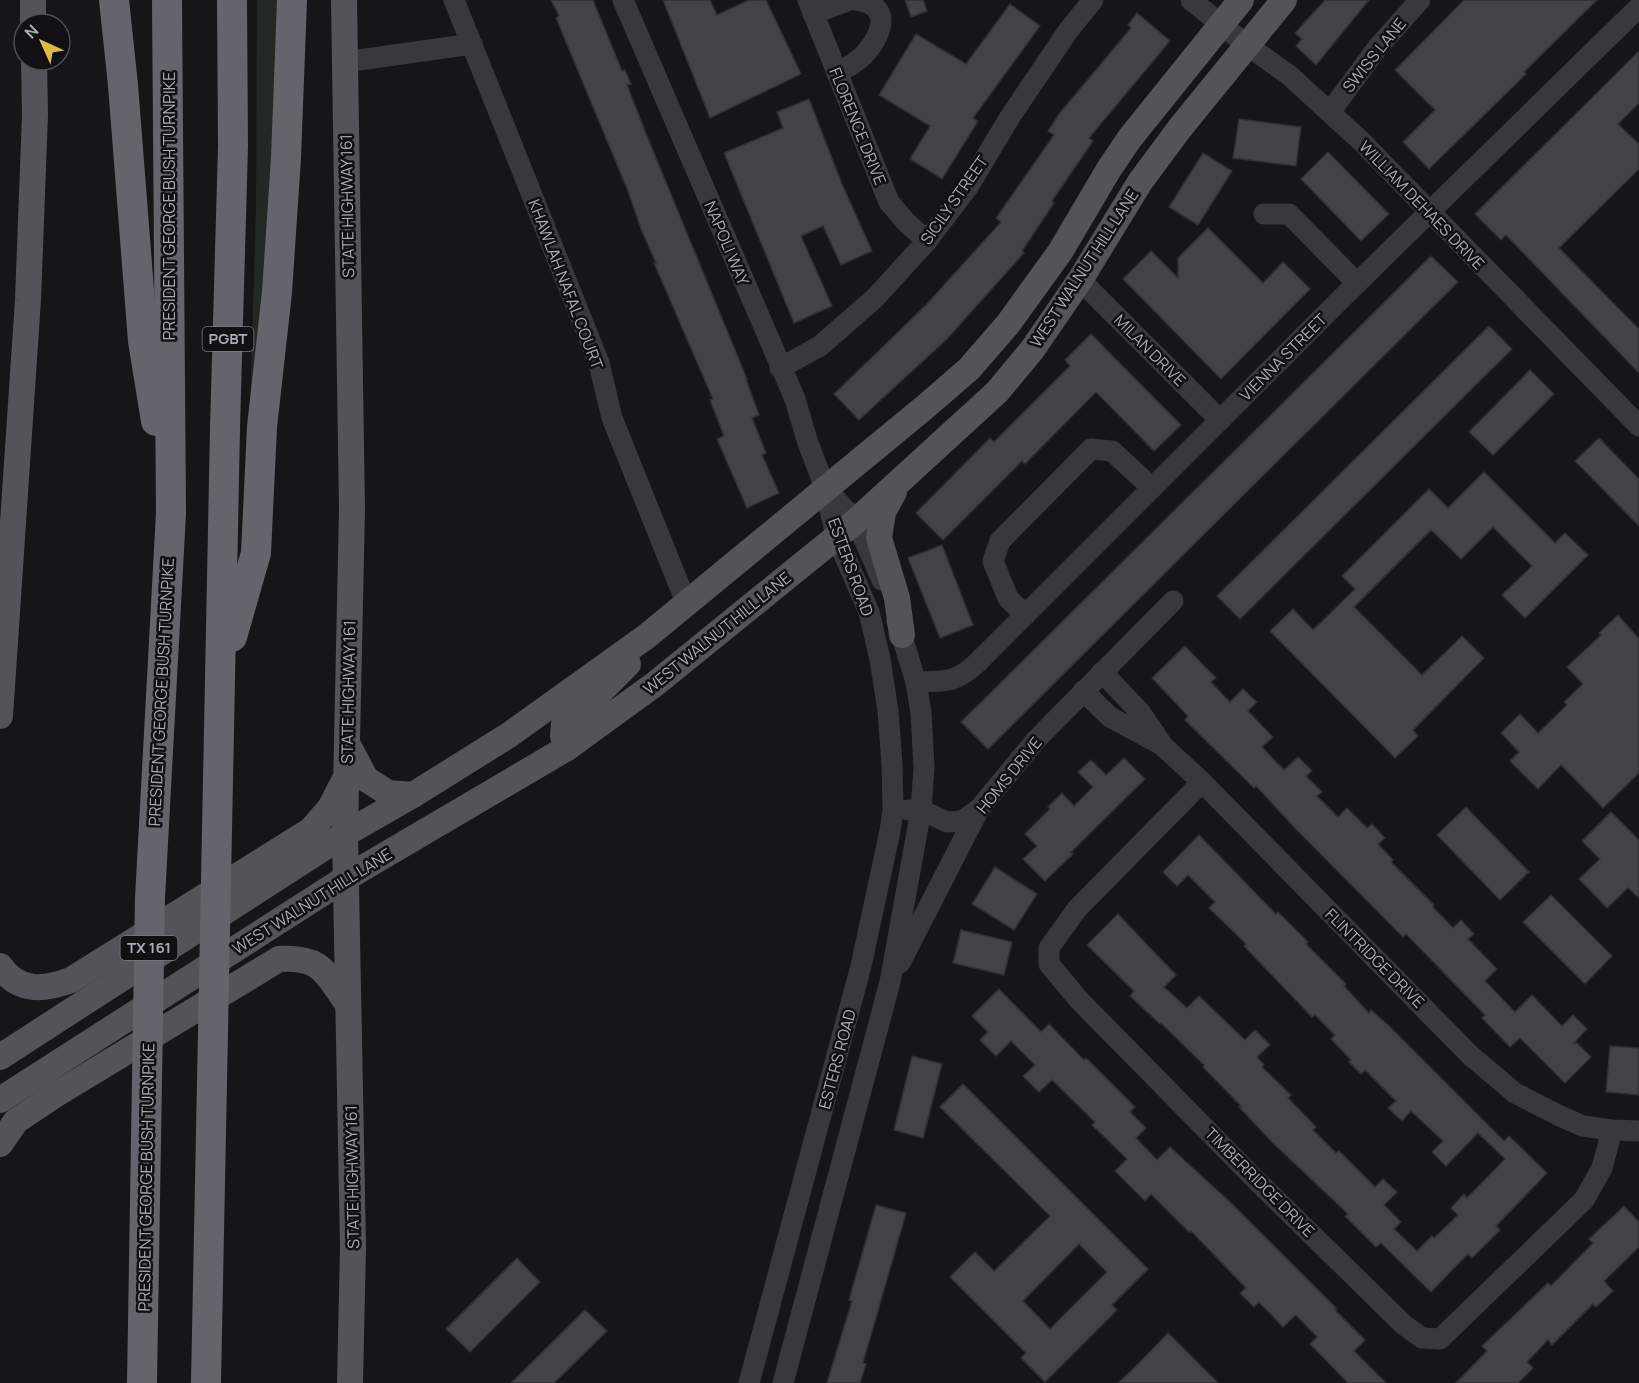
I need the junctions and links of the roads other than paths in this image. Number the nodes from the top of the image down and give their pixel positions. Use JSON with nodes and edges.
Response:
{"nodes":[{"id":1,"x":114,"y":0,"type":"edge"},
{"id":2,"x":167,"y":0,"type":"edge"},
{"id":3,"x":232,"y":0,"type":"edge"},
{"id":4,"x":292,"y":0,"type":"edge"},
{"id":5,"x":344,"y":0,"type":"edge"},
{"id":6,"x":454,"y":0,"type":"edge"},
{"id":7,"x":623,"y":0,"type":"edge"},
{"id":8,"x":850,"y":0,"type":"edge"},
{"id":9,"x":856,"y":0,"type":"edge"},
{"id":10,"x":1093,"y":0,"type":"edge"},
{"id":11,"x":1191,"y":0,"type":"edge"},
{"id":12,"x":1241,"y":0,"type":"edge"},
{"id":13,"x":1284,"y":0,"type":"edge"},
{"id":14,"x":1420,"y":0,"type":"edge"},
{"id":15,"x":811,"y":7,"type":"edge"},
{"id":16,"x":1639,"y":7,"type":"edge"},
{"id":17,"x":1221,"y":24,"type":"junction"},
{"id":18,"x":472,"y":44,"type":"junction"},
{"id":19,"x":1248,"y":46,"type":"junction"},
{"id":20,"x":345,"y":62,"type":"junction"},
{"id":21,"x":34,"y":72,"type":"edge"},
{"id":22,"x":837,"y":74,"type":"junction"},
{"id":23,"x":1330,"y":112,"type":"junction"},
{"id":24,"x":1429,"y":212,"type":"junction"},
{"id":25,"x":1264,"y":214,"type":"dead end"},
{"id":26,"x":927,"y":241,"type":"junction"},
{"id":27,"x":1080,"y":280,"type":"junction"},
{"id":28,"x":1357,"y":283,"type":"junction"},
{"id":29,"x":780,"y":368,"type":"junction"},
{"id":30,"x":1220,"y":420,"type":"junction"},
{"id":31,"x":1639,"y":426,"type":"edge"},
{"id":32,"x":899,"y":483,"type":"junction"},
{"id":33,"x":825,"y":488,"type":"junction"},
{"id":34,"x":1152,"y":488,"type":"junction"},
{"id":35,"x":171,"y":513,"type":"junction"},
{"id":36,"x":846,"y":529,"type":"junction"},
{"id":37,"x":1173,"y":601,"type":"dead end"},
{"id":38,"x":686,"y":602,"type":"junction"},
{"id":39,"x":1024,"y":615,"type":"junction"},
{"id":40,"x":902,"y":635,"type":"junction"},
{"id":41,"x":647,"y":636,"type":"junction"},
{"id":42,"x":1102,"y":672,"type":"junction"},
{"id":43,"x":221,"y":677,"type":"junction"},
{"id":44,"x":916,"y":682,"type":"junction"},
{"id":45,"x":1083,"y":691,"type":"junction"},
{"id":46,"x":0,"y":716,"type":"edge"},
{"id":47,"x":347,"y":744,"type":"junction"},
{"id":48,"x":1163,"y":746,"type":"junction"},
{"id":49,"x":567,"y":748,"type":"junction"},
{"id":50,"x":346,"y":775,"type":"junction"},
{"id":51,"x":1202,"y":782,"type":"junction"},
{"id":52,"x":413,"y":795,"type":"junction"},
{"id":53,"x":979,"y":809,"type":"junction"},
{"id":54,"x":893,"y":810,"type":"junction"},
{"id":55,"x":921,"y":810,"type":"junction"},
{"id":56,"x":345,"y":834,"type":"junction"},
{"id":57,"x":346,"y":878,"type":"junction"},
{"id":58,"x":0,"y":966,"type":"edge"},
{"id":59,"x":890,"y":982,"type":"junction"},
{"id":60,"x":347,"y":1002,"type":"junction"},
{"id":61,"x":0,"y":1057,"type":"edge"},
{"id":62,"x":0,"y":1100,"type":"edge"},
{"id":63,"x":1612,"y":1130,"type":"junction"},
{"id":64,"x":1639,"y":1131,"type":"edge"},
{"id":65,"x":0,"y":1144,"type":"edge"},
{"id":66,"x":813,"y":1149,"type":"junction"},
{"id":67,"x":844,"y":1156,"type":"junction"},
{"id":68,"x":142,"y":1383,"type":"edge"},
{"id":69,"x":206,"y":1383,"type":"edge"},
{"id":70,"x":350,"y":1383,"type":"edge"},
{"id":71,"x":749,"y":1383,"type":"edge"},
{"id":72,"x":783,"y":1383,"type":"edge"}],
"edges":[{"from":1,"to":35,"type":"highway"},
{"from":2,"to":35,"type":"highway","name":"PRESIDENT GEORGE BUSH TURNPIKE"},
{"from":3,"to":43,"type":"highway","number":"PGBT"},
{"from":4,"to":43,"type":"highway"},
{"from":5,"to":20,"type":"main road","name":"STATE HIGHWAY 161"},
{"from":6,"to":18,"type":"street","name":"KHAWLAH NAFAL COURT"},
{"from":7,"to":29,"type":"street","name":"NAPOLI WAY"},
{"from":8,"to":15,"type":"street"},
{"from":9,"to":22,"type":"street"},
{"from":10,"to":26,"type":"street","name":"SICILY STREET"},
{"from":11,"to":17,"type":"street","name":"WILLIAM DEHAES DRIVE"},
{"from":12,"to":17,"type":"main road","name":"WEST WALNUT HILL LANE"},
{"from":13,"to":19,"type":"main road","name":"WEST WALNUT HILL LANE"},
{"from":14,"to":23,"type":"street","name":"SWISS LANE"},
{"from":15,"to":22,"type":"street","name":"FLORENCE DRIVE"},
{"from":16,"to":24,"type":"street","name":"VIENNA STREET"},
{"from":17,"to":19,"type":"street","name":"WILLIAM DEHAES DRIVE"},
{"from":17,"to":33,"type":"main road","name":"WEST WALNUT HILL LANE"},
{"from":18,"to":20,"type":"street"},
{"from":18,"to":38,"type":"street","name":"KHAWLAH NAFAL COURT"},
{"from":19,"to":23,"type":"street","name":"WILLIAM DEHAES DRIVE"},
{"from":19,"to":27,"type":"main road","name":"WEST WALNUT HILL LANE"},
{"from":20,"to":47,"type":"main road","name":"STATE HIGHWAY 161"},
{"from":21,"to":46,"type":"main road"},
{"from":22,"to":26,"type":"street","name":"FLORENCE DRIVE"},
{"from":23,"to":24,"type":"street","name":"WILLIAM DEHAES DRIVE"},
{"from":24,"to":28,"type":"street","name":"VIENNA STREET"},
{"from":24,"to":31,"type":"street","name":"WILLIAM DEHAES DRIVE"},
{"from":25,"to":28,"type":"street"},
{"from":26,"to":29,"type":"street","name":"SICILY STREET"},
{"from":27,"to":30,"type":"street","name":"MILAN DRIVE"},
{"from":27,"to":32,"type":"main road","name":"WEST WALNUT HILL LANE"},
{"from":28,"to":30,"type":"street","name":"VIENNA STREET"},
{"from":29,"to":33,"type":"street","name":"NAPOLI WAY"},
{"from":30,"to":34,"type":"street","name":"VIENNA STREET"},
{"from":32,"to":36,"type":"main road","name":"WEST WALNUT HILL LANE"},
{"from":32,"to":40,"type":"main road"},
{"from":33,"to":36,"type":"street","name":"ESTERS ROAD"},
{"from":33,"to":38,"type":"main road","name":"WEST WALNUT HILL LANE"},
{"from":34,"to":39,"type":"street","name":"VIENNA STREET"},
{"from":34,"to":39,"type":"street"},
{"from":35,"to":68,"type":"highway","name":"PRESIDENT GEORGE BUSH TURNPIKE","number":"TX 161"},
{"from":36,"to":40,"type":"street","name":"ESTERS ROAD"},
{"from":36,"to":49,"type":"main road","name":"WEST WALNUT HILL LANE"},
{"from":36,"to":54,"type":"street","name":"ESTERS ROAD"},
{"from":37,"to":42,"type":"street","name":"HOMS DRIVE"},
{"from":38,"to":41,"type":"main road","name":"WEST WALNUT HILL LANE"},
{"from":39,"to":44,"type":"street","name":"VIENNA STREET"},
{"from":40,"to":44,"type":"street","name":"ESTERS ROAD"},
{"from":41,"to":49,"type":"main road"},
{"from":41,"to":52,"type":"main road","name":"WEST WALNUT HILL LANE"},
{"from":42,"to":45,"type":"street","name":"HOMS DRIVE"},
{"from":42,"to":48,"type":"street","name":"FLINTRIDGE DRIVE"},
{"from":43,"to":69,"type":"highway"},
{"from":44,"to":55,"type":"street","name":"ESTERS ROAD"},
{"from":45,"to":48,"type":"street","name":"FLINTRIDGE DRIVE"},
{"from":45,"to":53,"type":"street","name":"HOMS DRIVE"},
{"from":47,"to":50,"type":"main road","name":"STATE HIGHWAY 161"},
{"from":47,"to":52,"type":"main road"},
{"from":48,"to":51,"type":"street","name":"FLINTRIDGE DRIVE"},
{"from":49,"to":57,"type":"main road","name":"WEST WALNUT HILL LANE"},
{"from":50,"to":56,"type":"main road","name":"STATE HIGHWAY 161"},
{"from":50,"to":58,"type":"main road"},
{"from":51,"to":63,"type":"street","name":"FLINTRIDGE DRIVE"},
{"from":51,"to":63,"type":"street","name":"TIMBERRIDGE DRIVE"},
{"from":52,"to":56,"type":"main road","name":"WEST WALNUT HILL LANE"},
{"from":53,"to":55,"type":"street"},
{"from":53,"to":59,"type":"street","name":"HOMS DRIVE"},
{"from":54,"to":55,"type":"street"},
{"from":54,"to":66,"type":"street","name":"ESTERS ROAD"},
{"from":55,"to":59,"type":"street","name":"ESTERS ROAD"},
{"from":56,"to":57,"type":"main road","name":"STATE HIGHWAY 161"},
{"from":56,"to":61,"type":"main road","name":"WEST WALNUT HILL LANE"},
{"from":57,"to":60,"type":"main road","name":"STATE HIGHWAY 161"},
{"from":57,"to":62,"type":"main road","name":"WEST WALNUT HILL LANE"},
{"from":59,"to":67,"type":"street","name":"ESTERS ROAD"},
{"from":60,"to":65,"type":"main road"},
{"from":60,"to":70,"type":"main road","name":"STATE HIGHWAY 161"},
{"from":63,"to":64,"type":"street"},
{"from":66,"to":67,"type":"street"},
{"from":66,"to":71,"type":"street","name":"ESTERS ROAD"},
{"from":67,"to":72,"type":"street","name":"ESTERS ROAD"}]}
